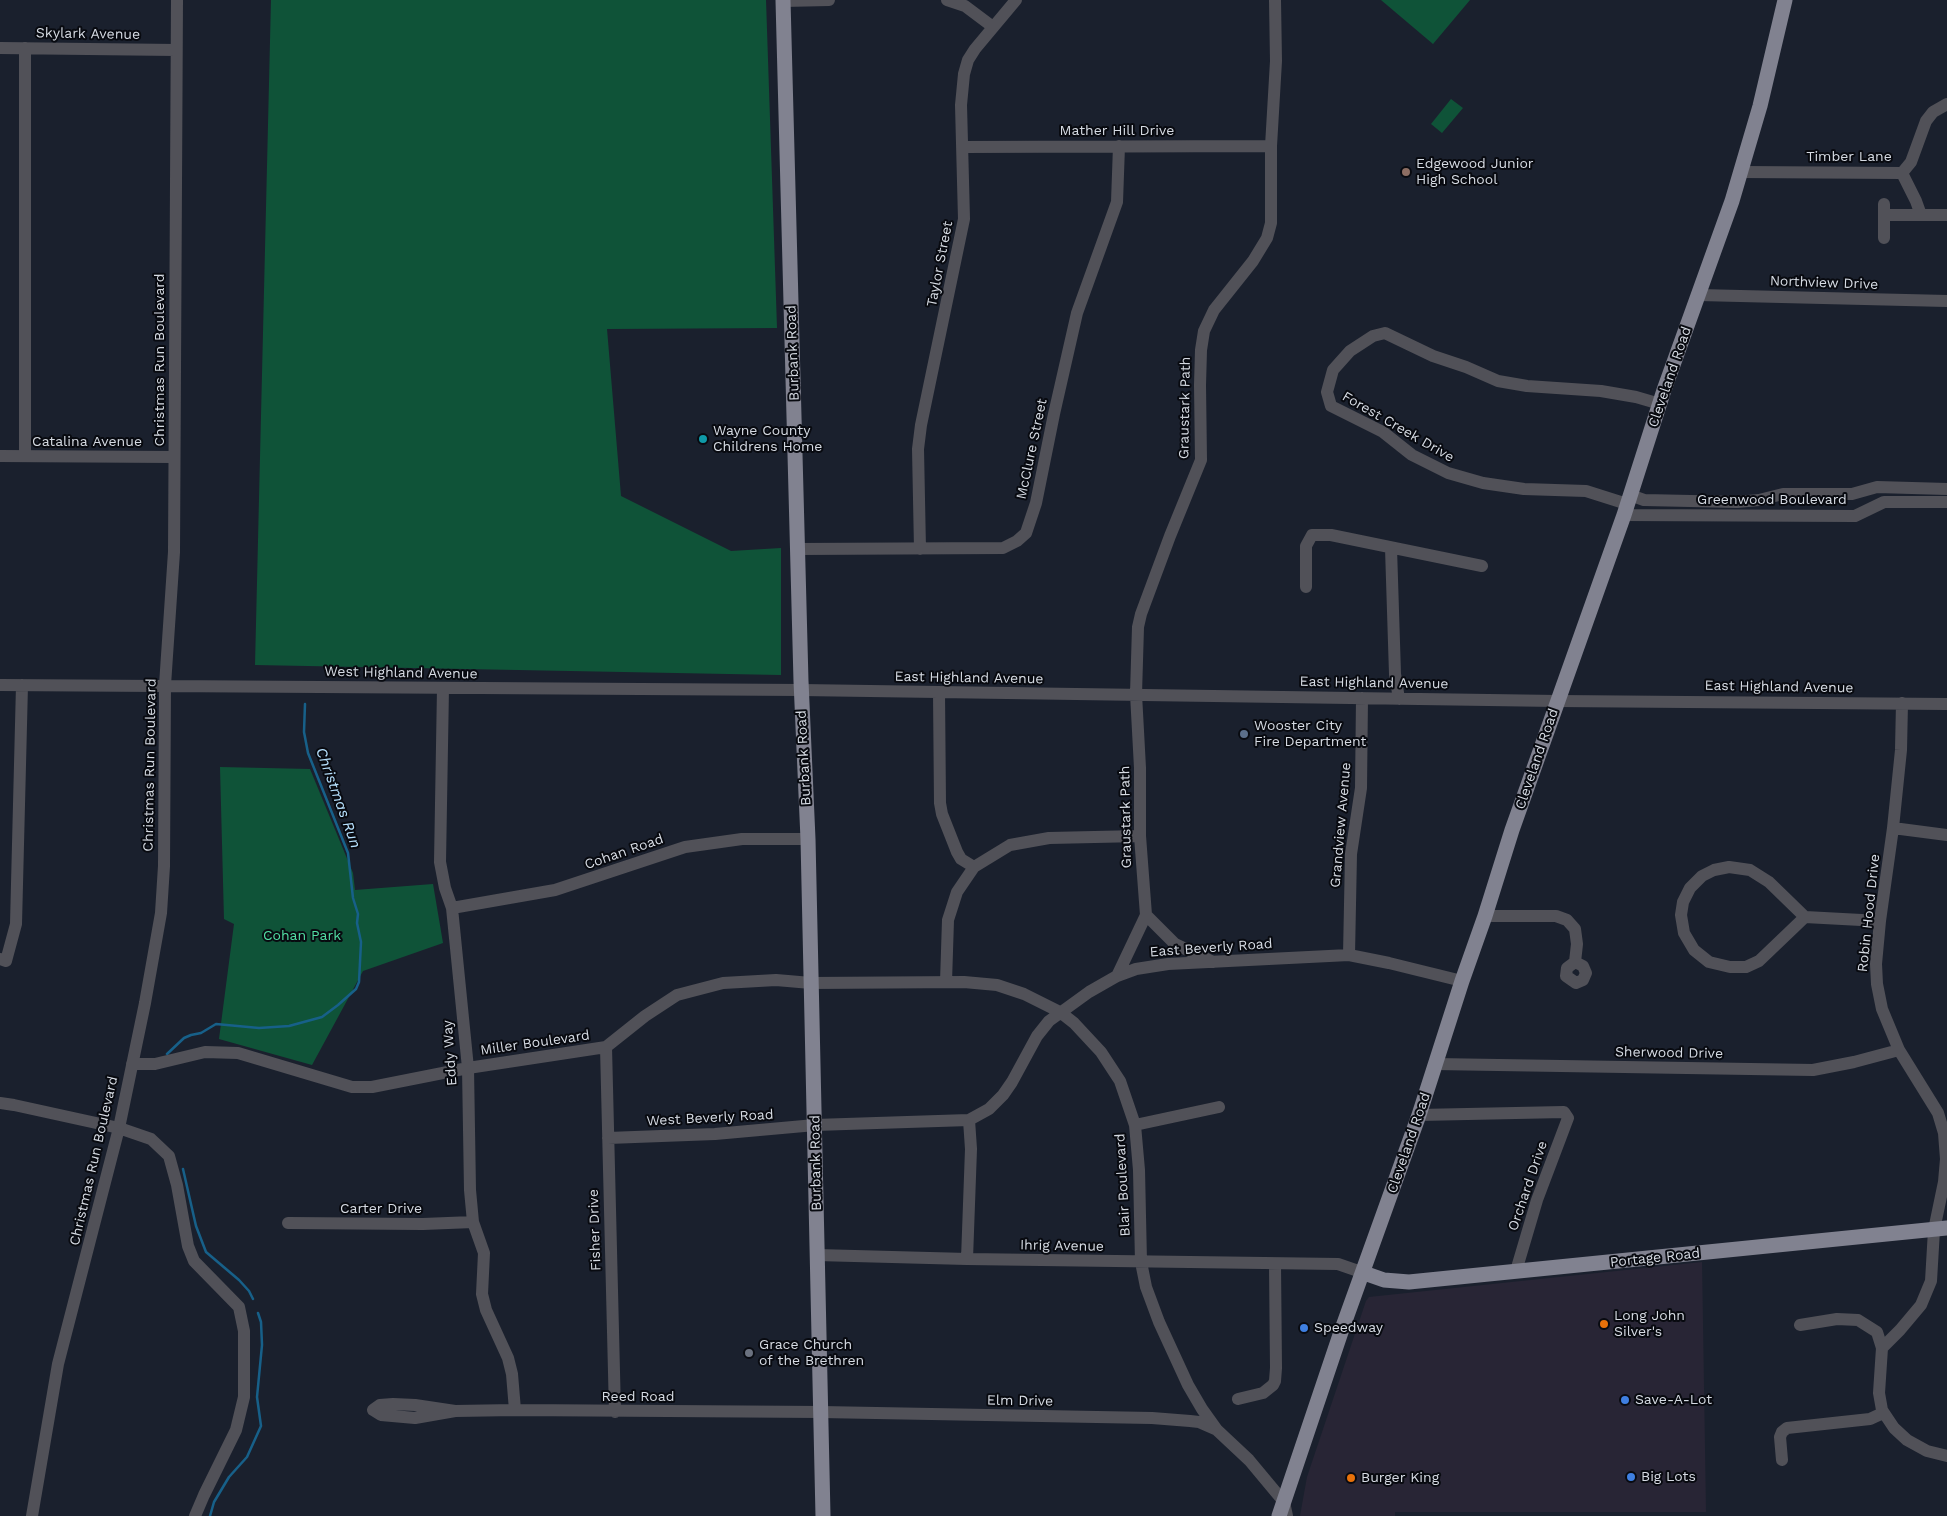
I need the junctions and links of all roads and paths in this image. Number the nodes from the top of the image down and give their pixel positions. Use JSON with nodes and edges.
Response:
{"nodes":[{"id":1,"x":176,"y":0,"type":"edge"},
{"id":2,"x":829,"y":0,"type":"edge"},
{"id":3,"x":947,"y":0,"type":"edge"},
{"id":4,"x":1016,"y":0,"type":"edge"},
{"id":5,"x":1275,"y":0,"type":"edge"},
{"id":6,"x":1785,"y":0,"type":"edge"},
{"id":7,"x":783,"y":1,"type":"edge"},
{"id":8,"x":993,"y":27,"type":"junction"},
{"id":9,"x":0,"y":48,"type":"edge"},
{"id":10,"x":24,"y":48,"type":"junction"},
{"id":11,"x":176,"y":50,"type":"junction"},
{"id":12,"x":1947,"y":104,"type":"edge"},
{"id":13,"x":1119,"y":146,"type":"junction"},
{"id":14,"x":1271,"y":146,"type":"junction"},
{"id":15,"x":963,"y":147,"type":"junction"},
{"id":16,"x":1741,"y":172,"type":"junction"},
{"id":17,"x":1902,"y":173,"type":"junction"},
{"id":18,"x":1921,"y":215,"type":"junction"},
{"id":19,"x":1947,"y":215,"type":"edge"},
{"id":20,"x":1884,"y":238,"type":"dead end"},
{"id":21,"x":1699,"y":295,"type":"junction"},
{"id":22,"x":1947,"y":301,"type":"edge"},
{"id":23,"x":1660,"y":404,"type":"junction"},
{"id":24,"x":0,"y":456,"type":"edge"},
{"id":25,"x":24,"y":456,"type":"junction"},
{"id":26,"x":174,"y":457,"type":"junction"},
{"id":27,"x":1947,"y":488,"type":"edge"},
{"id":28,"x":1862,"y":492,"type":"junction"},
{"id":29,"x":1708,"y":501,"type":"junction"},
{"id":30,"x":1947,"y":502,"type":"edge"},
{"id":31,"x":1627,"y":505,"type":"junction"},
{"id":32,"x":1868,"y":510,"type":"junction"},
{"id":33,"x":1708,"y":515,"type":"junction"},
{"id":34,"x":798,"y":548,"type":"junction"},
{"id":35,"x":920,"y":548,"type":"junction"},
{"id":36,"x":1391,"y":548,"type":"junction"},
{"id":37,"x":1482,"y":566,"type":"dead end"},
{"id":38,"x":1306,"y":587,"type":"dead end"},
{"id":39,"x":0,"y":685,"type":"edge"},
{"id":40,"x":22,"y":685,"type":"junction"},
{"id":41,"x":165,"y":685,"type":"junction"},
{"id":42,"x":443,"y":688,"type":"junction"},
{"id":43,"x":801,"y":690,"type":"junction"},
{"id":44,"x":938,"y":693,"type":"junction"},
{"id":45,"x":1136,"y":694,"type":"junction"},
{"id":46,"x":1362,"y":698,"type":"junction"},
{"id":47,"x":1399,"y":699,"type":"junction"},
{"id":48,"x":1557,"y":701,"type":"junction"},
{"id":49,"x":1902,"y":704,"type":"junction"},
{"id":50,"x":1947,"y":704,"type":"edge"},
{"id":51,"x":1893,"y":828,"type":"junction"},
{"id":52,"x":1947,"y":835,"type":"edge"},
{"id":53,"x":1140,"y":836,"type":"junction"},
{"id":54,"x":808,"y":839,"type":"junction"},
{"id":55,"x":974,"y":867,"type":"junction"},
{"id":56,"x":452,"y":908,"type":"junction"},
{"id":57,"x":1146,"y":915,"type":"junction"},
{"id":58,"x":1485,"y":916,"type":"junction"},
{"id":59,"x":1806,"y":918,"type":"junction"},
{"id":60,"x":1880,"y":921,"type":"junction"},
{"id":61,"x":1349,"y":955,"type":"junction"},
{"id":62,"x":0,"y":959,"type":"edge"},
{"id":63,"x":1213,"y":962,"type":"junction"},
{"id":64,"x":1574,"y":962,"type":"dead end"},
{"id":65,"x":1117,"y":976,"type":"junction"},
{"id":66,"x":1462,"y":981,"type":"junction"},
{"id":67,"x":946,"y":982,"type":"junction"},
{"id":68,"x":811,"y":983,"type":"junction"},
{"id":69,"x":1060,"y":1012,"type":"junction"},
{"id":70,"x":606,"y":1048,"type":"junction"},
{"id":71,"x":1899,"y":1050,"type":"junction"},
{"id":72,"x":132,"y":1064,"type":"junction"},
{"id":73,"x":1435,"y":1064,"type":"junction"},
{"id":74,"x":468,"y":1068,"type":"junction"},
{"id":75,"x":0,"y":1103,"type":"edge"},
{"id":76,"x":1219,"y":1106,"type":"dead end"},
{"id":77,"x":1942,"y":1112,"type":"edge"},
{"id":78,"x":1419,"y":1116,"type":"junction"},
{"id":79,"x":969,"y":1120,"type":"junction"},
{"id":80,"x":1135,"y":1125,"type":"junction"},
{"id":81,"x":815,"y":1126,"type":"junction"},
{"id":82,"x":119,"y":1128,"type":"junction"},
{"id":83,"x":608,"y":1138,"type":"junction"},
{"id":84,"x":473,"y":1222,"type":"junction"},
{"id":85,"x":288,"y":1223,"type":"dead end"},
{"id":86,"x":1941,"y":1229,"type":"edge"},
{"id":87,"x":817,"y":1255,"type":"junction"},
{"id":88,"x":968,"y":1259,"type":"junction"},
{"id":89,"x":1141,"y":1262,"type":"junction"},
{"id":90,"x":1275,"y":1264,"type":"junction"},
{"id":91,"x":1516,"y":1271,"type":"junction"},
{"id":92,"x":1364,"y":1273,"type":"junction"},
{"id":93,"x":1800,"y":1326,"type":"dead end"},
{"id":94,"x":1882,"y":1348,"type":"junction"},
{"id":95,"x":1238,"y":1399,"type":"dead end"},
{"id":96,"x":515,"y":1410,"type":"junction"},
{"id":97,"x":455,"y":1411,"type":"junction"},
{"id":98,"x":615,"y":1412,"type":"junction"},
{"id":99,"x":821,"y":1412,"type":"junction"},
{"id":100,"x":1883,"y":1413,"type":"junction"},
{"id":101,"x":1216,"y":1430,"type":"junction"},
{"id":102,"x":1947,"y":1456,"type":"edge"},
{"id":103,"x":1782,"y":1460,"type":"dead end"},
{"id":104,"x":1284,"y":1512,"type":"edge"},
{"id":105,"x":32,"y":1516,"type":"edge"},
{"id":106,"x":195,"y":1516,"type":"edge"},
{"id":107,"x":823,"y":1516,"type":"edge"}],
"edges":[{"from":1,"to":11,"type":"street","name":"Christmas Run Boulevard"},
{"from":2,"to":7,"type":"street"},
{"from":3,"to":8,"type":"street"},
{"from":4,"to":8,"type":"street","name":"Taylor Street"},
{"from":5,"to":14,"type":"street","name":"Graustark Path"},
{"from":6,"to":16,"type":"main road","name":"Cleveland Road"},
{"from":7,"to":34,"type":"main road","name":"Burbank Road"},
{"from":8,"to":15,"type":"street","name":"Taylor Street"},
{"from":9,"to":10,"type":"street","name":"Skylark Avenue"},
{"from":10,"to":11,"type":"street","name":"Skylark Avenue"},
{"from":10,"to":25,"type":"street"},
{"from":11,"to":26,"type":"street","name":"Christmas Run Boulevard"},
{"from":12,"to":17,"type":"street","name":"Timber Lane"},
{"from":13,"to":14,"type":"street","name":"Mather Hill Drive"},
{"from":13,"to":15,"type":"street","name":"Mather Hill Drive"},
{"from":13,"to":35,"type":"street","name":"McClure Street"},
{"from":14,"to":45,"type":"street","name":"Graustark Path"},
{"from":15,"to":35,"type":"street","name":"Taylor Street"},
{"from":16,"to":17,"type":"street","name":"Timber Lane"},
{"from":16,"to":21,"type":"main road","name":"Cleveland Road"},
{"from":17,"to":18,"type":"street"},
{"from":18,"to":19,"type":"street"},
{"from":18,"to":20,"type":"street"},
{"from":21,"to":22,"type":"street","name":"Northview Drive"},
{"from":21,"to":23,"type":"main road","name":"Cleveland Road"},
{"from":23,"to":31,"type":"main road","name":"Cleveland Road"},
{"from":23,"to":31,"type":"street","name":"Forest Creek Drive"},
{"from":24,"to":25,"type":"street","name":"Catalina Avenue"},
{"from":25,"to":26,"type":"street","name":"Catalina Avenue"},
{"from":26,"to":41,"type":"street","name":"Christmas Run Boulevard"},
{"from":27,"to":28,"type":"street","name":"Greenwood Boulevard"},
{"from":28,"to":29,"type":"street","name":"Greenwood Boulevard"},
{"from":28,"to":32,"type":"street"},
{"from":29,"to":31,"type":"street","name":"Greenwood Boulevard"},
{"from":29,"to":33,"type":"street"},
{"from":30,"to":32,"type":"street","name":"Greenwood Boulevard"},
{"from":31,"to":33,"type":"street","name":"Greenwood Boulevard"},
{"from":31,"to":48,"type":"main road","name":"Cleveland Road"},
{"from":32,"to":33,"type":"street","name":"Greenwood Boulevard"},
{"from":34,"to":35,"type":"street","name":"McClure Street"},
{"from":34,"to":43,"type":"main road","name":"Burbank Road"},
{"from":36,"to":37,"type":"street"},
{"from":36,"to":38,"type":"street"},
{"from":36,"to":47,"type":"street"},
{"from":39,"to":40,"type":"street","name":"West Highland Avenue"},
{"from":40,"to":41,"type":"street","name":"West Highland Avenue"},
{"from":40,"to":62,"type":"street"},
{"from":41,"to":42,"type":"street","name":"West Highland Avenue"},
{"from":41,"to":72,"type":"street","name":"Christmas Run Boulevard"},
{"from":42,"to":43,"type":"street","name":"West Highland Avenue"},
{"from":42,"to":56,"type":"street","name":"Eddy Way"},
{"from":43,"to":44,"type":"street","name":"East Highland Avenue"},
{"from":43,"to":54,"type":"main road","name":"Burbank Road"},
{"from":44,"to":45,"type":"street","name":"East Highland Avenue"},
{"from":44,"to":55,"type":"street"},
{"from":45,"to":46,"type":"street","name":"East Highland Avenue"},
{"from":45,"to":53,"type":"street","name":"Graustark Path"},
{"from":46,"to":47,"type":"street","name":"East Highland Avenue"},
{"from":46,"to":61,"type":"street","name":"Grandview Avenue"},
{"from":47,"to":48,"type":"street","name":"East Highland Avenue"},
{"from":48,"to":49,"type":"street","name":"East Highland Avenue"},
{"from":48,"to":58,"type":"main road","name":"Cleveland Road"},
{"from":49,"to":50,"type":"street","name":"East Highland Avenue"},
{"from":49,"to":51,"type":"street","name":"Robin Hood Drive"},
{"from":51,"to":52,"type":"street"},
{"from":51,"to":60,"type":"street","name":"Robin Hood Drive"},
{"from":53,"to":55,"type":"street"},
{"from":53,"to":57,"type":"street","name":"Graustark Path"},
{"from":54,"to":56,"type":"street","name":"Cohan Road"},
{"from":54,"to":68,"type":"main road","name":"Burbank Road"},
{"from":55,"to":67,"type":"street"},
{"from":56,"to":74,"type":"street","name":"Eddy Way"},
{"from":57,"to":63,"type":"street"},
{"from":57,"to":65,"type":"street","name":"Graustark Path"},
{"from":58,"to":64,"type":"street"},
{"from":58,"to":66,"type":"main road","name":"Cleveland Road"},
{"from":59,"to":59,"type":"street"},
{"from":59,"to":60,"type":"street"},
{"from":60,"to":71,"type":"street","name":"Robin Hood Drive"},
{"from":61,"to":63,"type":"street","name":"East Beverly Road"},
{"from":61,"to":66,"type":"street","name":"East Beverly Road"},
{"from":63,"to":65,"type":"street","name":"East Beverly Road"},
{"from":65,"to":69,"type":"street","name":"East Beverly Road"},
{"from":66,"to":73,"type":"main road","name":"Cleveland Road"},
{"from":67,"to":68,"type":"street","name":"Blair Boulevard"},
{"from":67,"to":69,"type":"street","name":"Blair Boulevard"},
{"from":68,"to":70,"type":"street","name":"Miller Boulevard"},
{"from":68,"to":81,"type":"main road","name":"Burbank Road"},
{"from":69,"to":79,"type":"street","name":"East Beverly Road"},
{"from":69,"to":80,"type":"street","name":"Blair Boulevard"},
{"from":70,"to":74,"type":"street","name":"Miller Boulevard"},
{"from":70,"to":83,"type":"street","name":"Fisher Drive"},
{"from":71,"to":73,"type":"street","name":"Sherwood Drive"},
{"from":71,"to":77,"type":"street","name":"Robin Hood Drive"},
{"from":72,"to":74,"type":"street","name":"Miller Boulevard"},
{"from":72,"to":82,"type":"street","name":"Christmas Run Boulevard"},
{"from":73,"to":78,"type":"main road","name":"Cleveland Road"},
{"from":74,"to":84,"type":"street","name":"Eddy Way"},
{"from":75,"to":82,"type":"street"},
{"from":76,"to":80,"type":"street"},
{"from":77,"to":86,"type":"street","name":"Robin Hood Drive"},
{"from":78,"to":91,"type":"street","name":"Orchard Drive"},
{"from":78,"to":92,"type":"main road","name":"Cleveland Road"},
{"from":79,"to":81,"type":"street","name":"East Beverly Road"},
{"from":79,"to":88,"type":"street"},
{"from":80,"to":89,"type":"street","name":"Blair Boulevard"},
{"from":81,"to":83,"type":"street","name":"West Beverly Road"},
{"from":81,"to":87,"type":"main road","name":"Burbank Road"},
{"from":82,"to":105,"type":"street","name":"Christmas Run Boulevard"},
{"from":82,"to":106,"type":"street"},
{"from":83,"to":98,"type":"street","name":"Fisher Drive"},
{"from":84,"to":85,"type":"street","name":"Carter Drive"},
{"from":84,"to":96,"type":"street","name":"Eddy Way"},
{"from":86,"to":91,"type":"main road","name":"Portage Road"},
{"from":86,"to":94,"type":"street","name":"Robin Hood Drive"},
{"from":87,"to":88,"type":"street","name":"Ihrig Avenue"},
{"from":87,"to":99,"type":"main road","name":"Burbank Road"},
{"from":88,"to":89,"type":"street","name":"Ihrig Avenue"},
{"from":89,"to":90,"type":"street","name":"Ihrig Avenue"},
{"from":89,"to":101,"type":"street","name":"Blair Boulevard"},
{"from":90,"to":92,"type":"street","name":"Ihrig Avenue"},
{"from":90,"to":95,"type":"street"},
{"from":91,"to":92,"type":"main road","name":"Portage Road"},
{"from":92,"to":104,"type":"main road","name":"Cleveland Road"},
{"from":93,"to":94,"type":"street"},
{"from":94,"to":100,"type":"street"},
{"from":96,"to":97,"type":"street","name":"Reed Road"},
{"from":96,"to":98,"type":"street","name":"Reed Road"},
{"from":97,"to":97,"type":"street","name":"Reed Road"},
{"from":98,"to":99,"type":"street","name":"Reed Road"},
{"from":99,"to":101,"type":"street","name":"Elm Drive"},
{"from":99,"to":107,"type":"main road","name":"Burbank Road"},
{"from":100,"to":102,"type":"street"},
{"from":100,"to":103,"type":"street"},
{"from":101,"to":104,"type":"street","name":"Blair Boulevard"}]}
